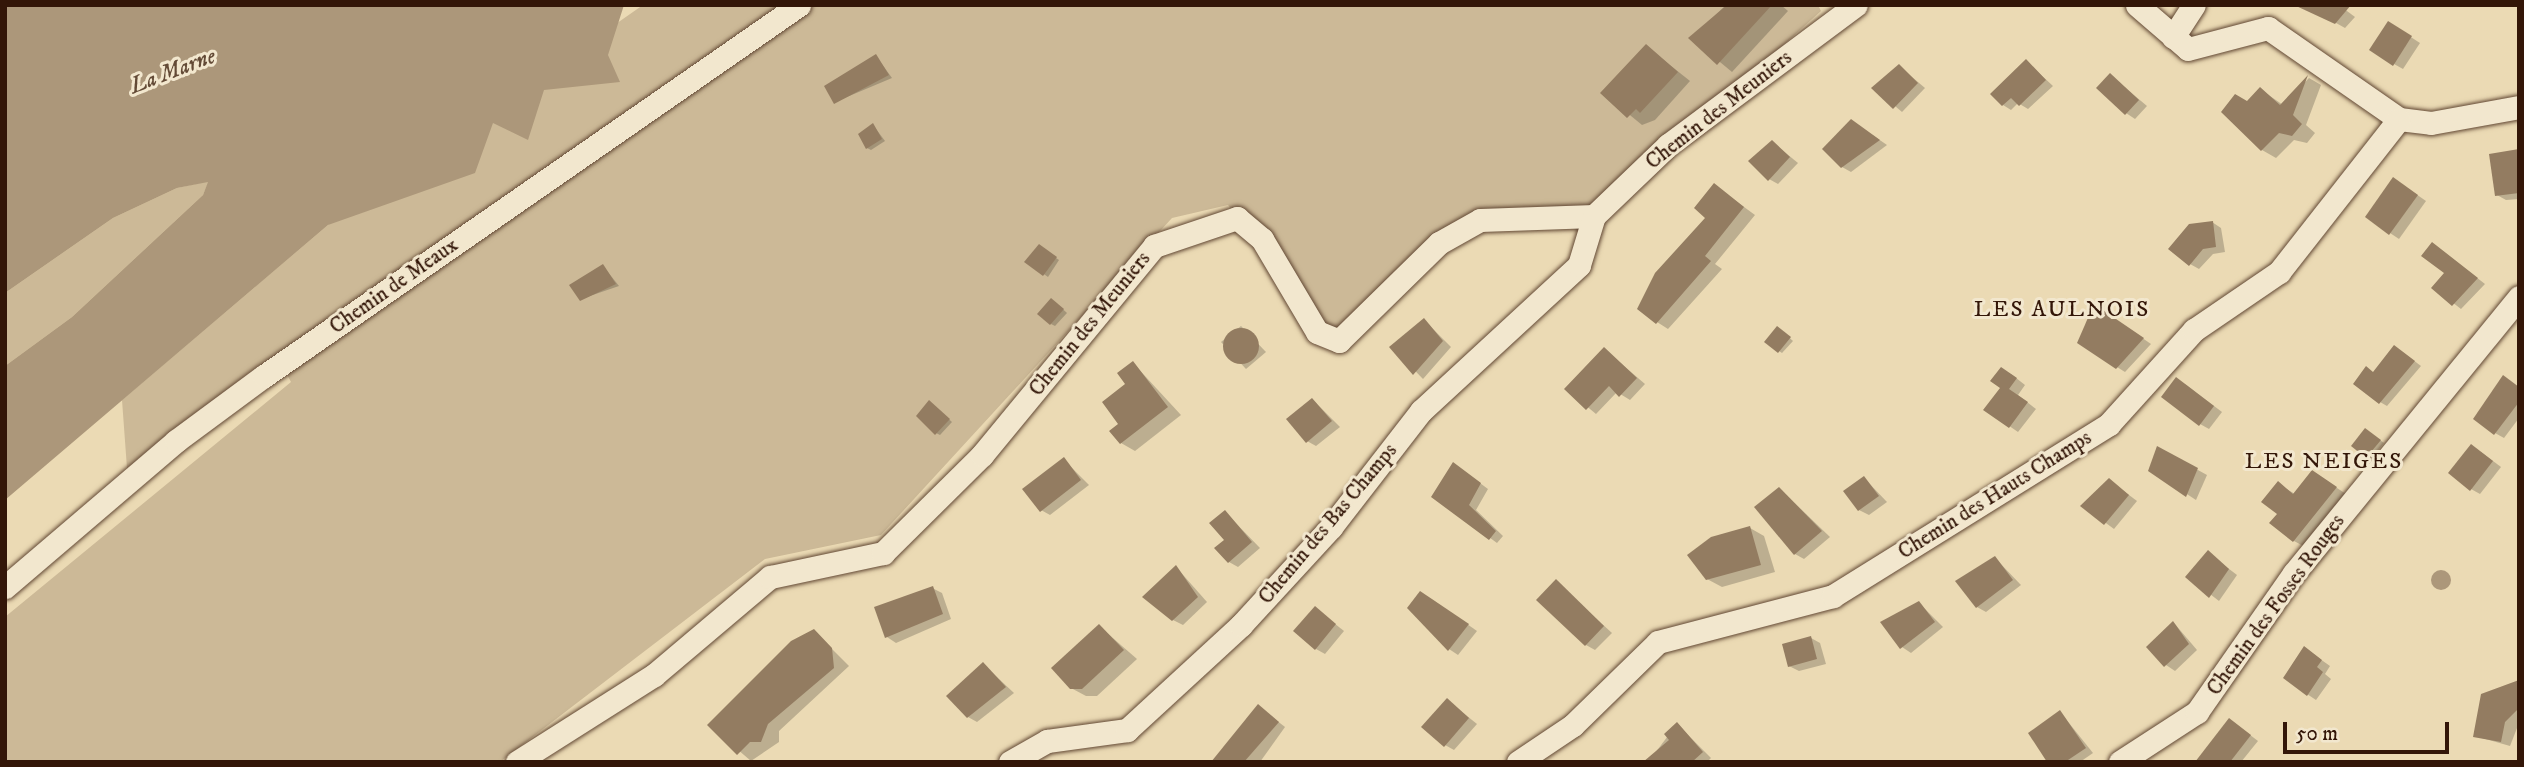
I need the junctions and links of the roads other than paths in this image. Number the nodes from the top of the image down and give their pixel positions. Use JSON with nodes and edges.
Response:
{"nodes":[{"id":1,"x":799,"y":5,"type":"edge"},
{"id":2,"x":1856,"y":5,"type":"edge"},
{"id":3,"x":2137,"y":5,"type":"edge"},
{"id":4,"x":2194,"y":5,"type":"edge"},
{"id":5,"x":2173,"y":37,"type":"junction"},
{"id":6,"x":2519,"y":107,"type":"edge"},
{"id":7,"x":2399,"y":119,"type":"junction"},
{"id":8,"x":1594,"y":216,"type":"junction"},
{"id":9,"x":2519,"y":297,"type":"edge"},
{"id":10,"x":5,"y":587,"type":"edge"},
{"id":11,"x":517,"y":762,"type":"edge"},
{"id":12,"x":1010,"y":762,"type":"edge"},
{"id":13,"x":1518,"y":762,"type":"edge"},
{"id":14,"x":2120,"y":762,"type":"edge"}],
"edges":[{"from":1,"to":10,"type":"street","name":"Chemin de Meaux"},
{"from":2,"to":8,"type":"street","name":"Chemin des Meuniers"},
{"from":3,"to":5,"type":"street"},
{"from":4,"to":5,"type":"street"},
{"from":5,"to":7,"type":"street"},
{"from":6,"to":7,"type":"street"},
{"from":7,"to":13,"type":"street","name":"Chemin des Hauts Champs"},
{"from":8,"to":11,"type":"street","name":"Chemin des Meuniers"},
{"from":8,"to":12,"type":"street","name":"Chemin des Bas Champs"},
{"from":9,"to":14,"type":"street","name":"Chemin des Fosses Rouges"}]}
